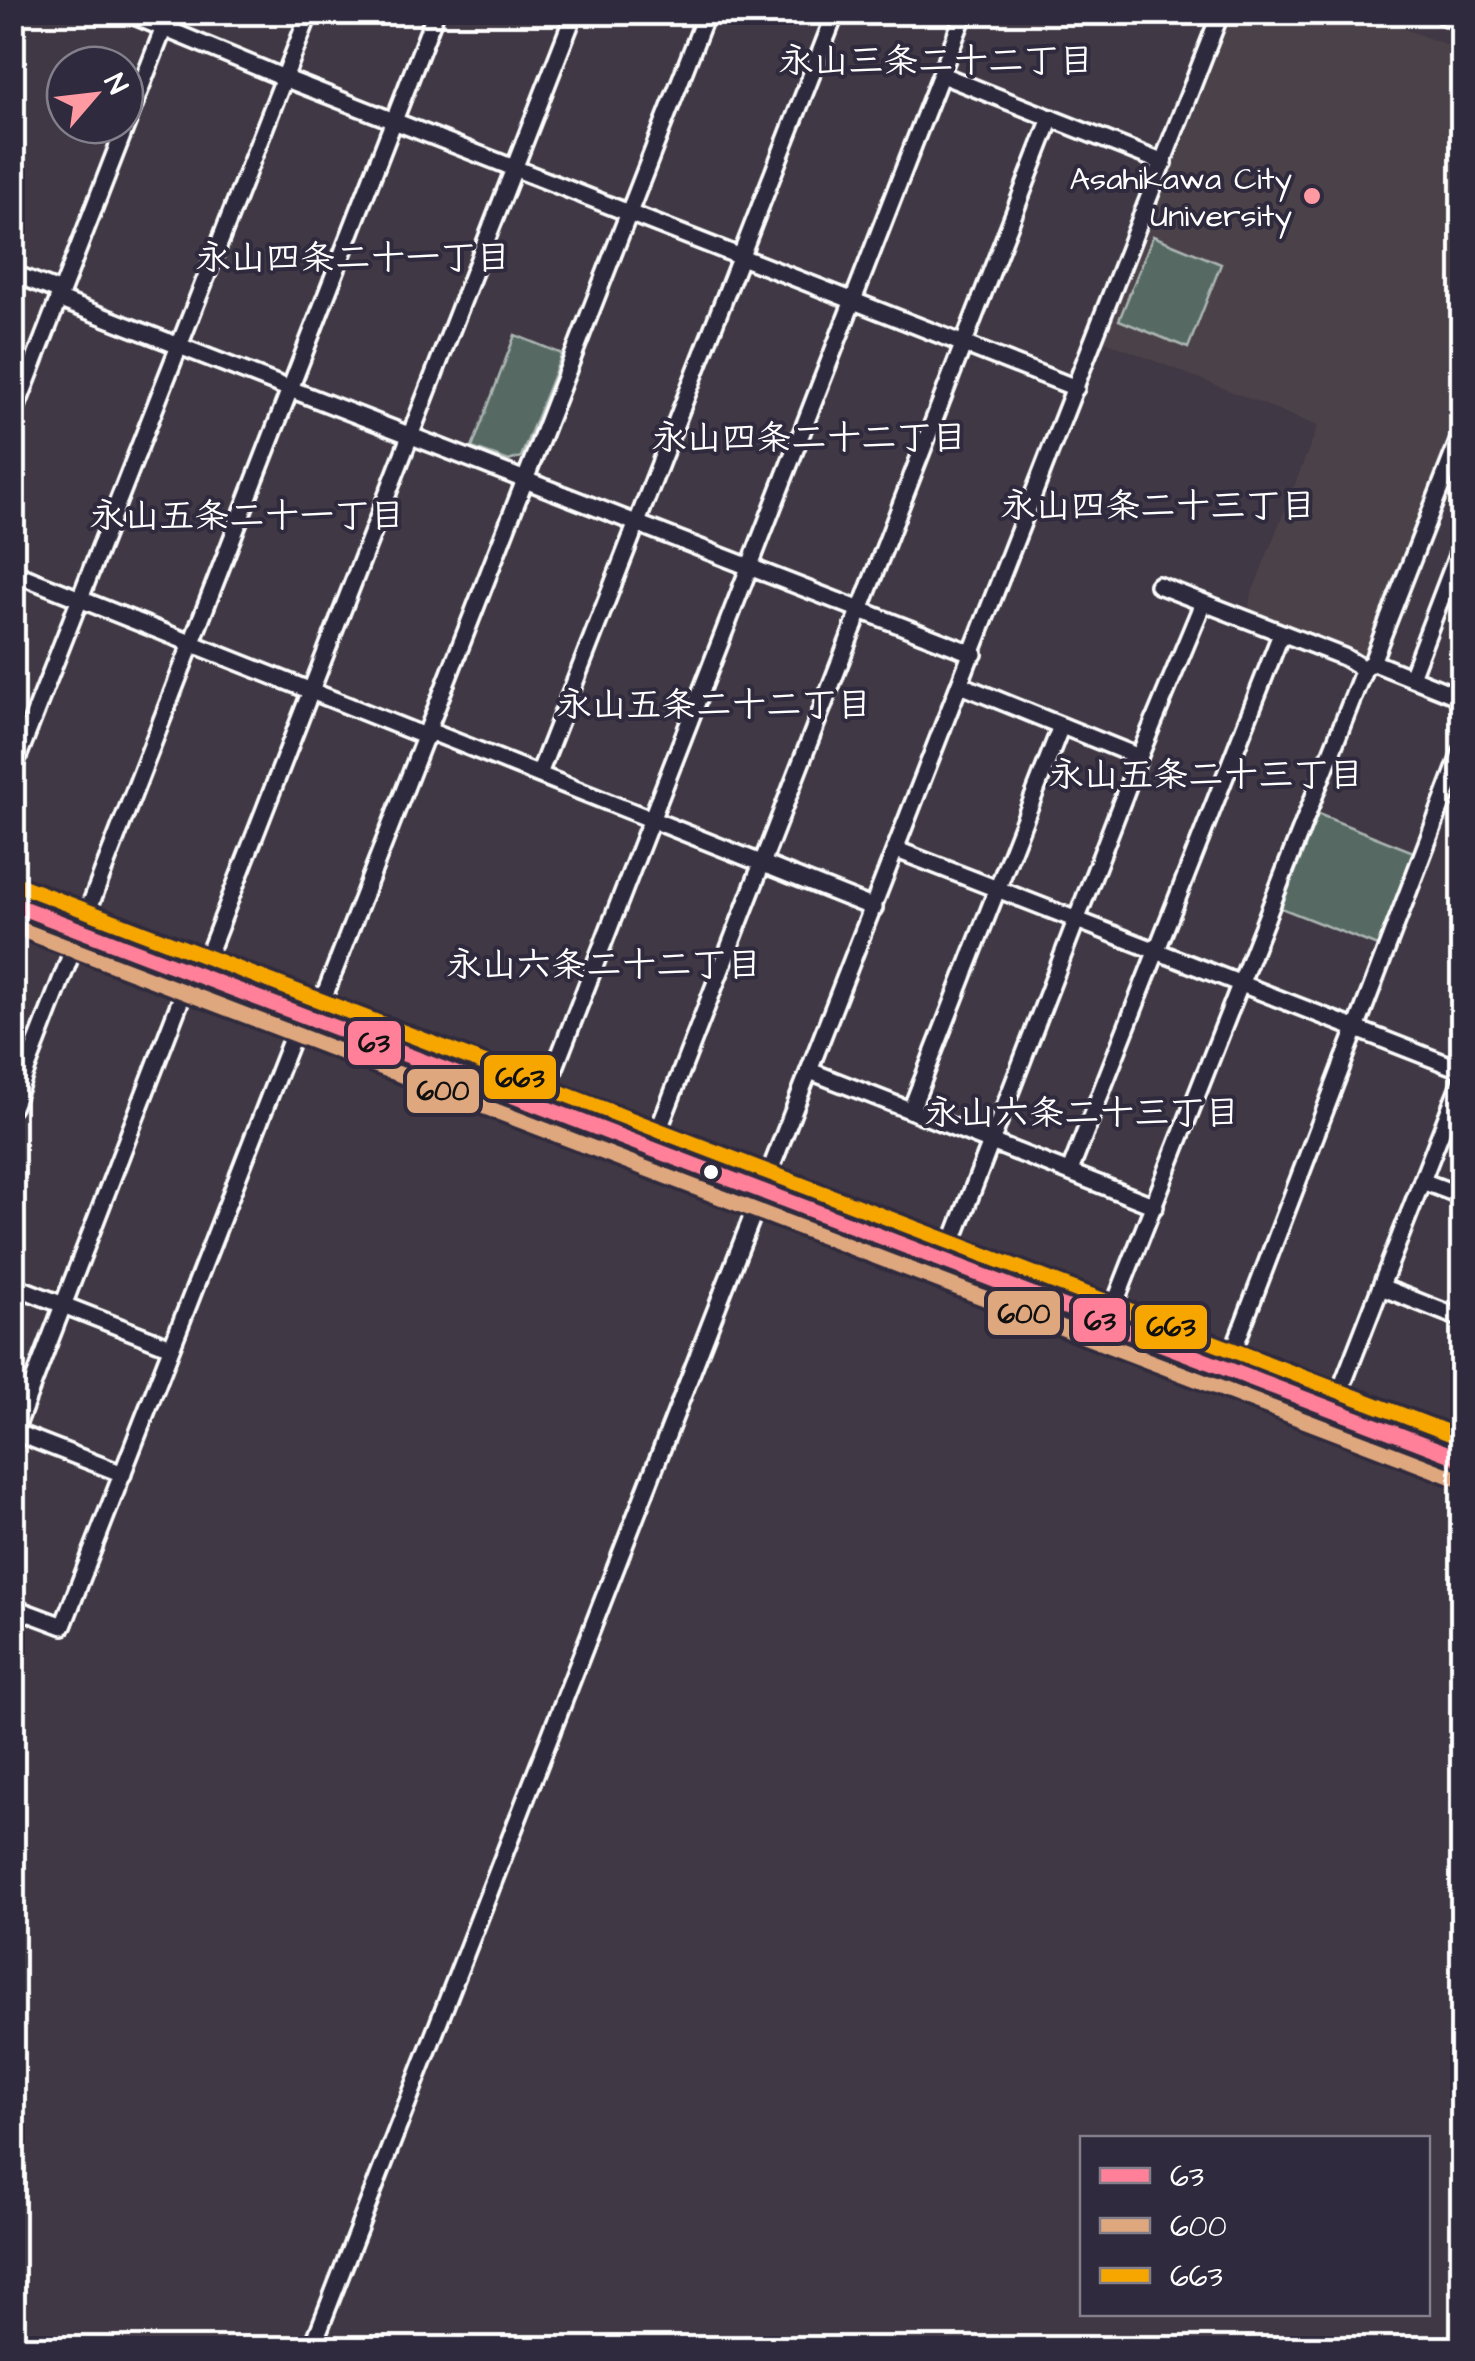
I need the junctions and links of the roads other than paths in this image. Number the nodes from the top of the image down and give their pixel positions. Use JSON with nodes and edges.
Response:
{"nodes":[{"id":1,"x":125,"y":12,"type":"edge"},
{"id":2,"x":310,"y":12,"type":"edge"},
{"id":3,"x":436,"y":12,"type":"edge"},
{"id":4,"x":575,"y":12,"type":"edge"},
{"id":5,"x":706,"y":12,"type":"edge"},
{"id":6,"x":836,"y":12,"type":"edge"},
{"id":7,"x":965,"y":12,"type":"edge"},
{"id":8,"x":1221,"y":12,"type":"edge"},
{"id":9,"x":1448,"y":12,"type":"edge"},
{"id":10,"x":1462,"y":18,"type":"edge"},
{"id":11,"x":167,"y":20,"type":"edge"},
{"id":12,"x":942,"y":75,"type":"junction"},
{"id":13,"x":284,"y":78,"type":"junction"},
{"id":14,"x":1051,"y":118,"type":"junction"},
{"id":15,"x":395,"y":121,"type":"junction"},
{"id":16,"x":1164,"y":162,"type":"junction"},
{"id":17,"x":515,"y":169,"type":"junction"},
{"id":18,"x":629,"y":211,"type":"junction"},
{"id":19,"x":740,"y":256,"type":"junction"},
{"id":20,"x":12,"y":273,"type":"edge"},
{"id":21,"x":60,"y":295,"type":"junction"},
{"id":22,"x":855,"y":299,"type":"junction"},
{"id":23,"x":965,"y":342,"type":"junction"},
{"id":24,"x":179,"y":346,"type":"junction"},
{"id":25,"x":1076,"y":388,"type":"junction"},
{"id":26,"x":291,"y":389,"type":"junction"},
{"id":27,"x":17,"y":395,"type":"edge"},
{"id":28,"x":12,"y":419,"type":"edge"},
{"id":29,"x":1462,"y":432,"type":"edge"},
{"id":30,"x":412,"y":436,"type":"junction"},
{"id":31,"x":525,"y":479,"type":"junction"},
{"id":32,"x":636,"y":522,"type":"junction"},
{"id":33,"x":1462,"y":543,"type":"edge"},
{"id":34,"x":750,"y":567,"type":"junction"},
{"id":35,"x":12,"y":572,"type":"edge"},
{"id":36,"x":1158,"y":586,"type":"dead end"},
{"id":37,"x":80,"y":600,"type":"junction"},
{"id":38,"x":1203,"y":602,"type":"junction"},
{"id":39,"x":861,"y":610,"type":"junction"},
{"id":40,"x":1280,"y":634,"type":"junction"},
{"id":41,"x":192,"y":644,"type":"junction"},
{"id":42,"x":974,"y":654,"type":"junction"},
{"id":43,"x":1368,"y":666,"type":"junction"},
{"id":44,"x":1411,"y":678,"type":"junction"},
{"id":45,"x":960,"y":685,"type":"junction"},
{"id":46,"x":312,"y":691,"type":"junction"},
{"id":47,"x":1462,"y":698,"type":"edge"},
{"id":48,"x":1060,"y":726,"type":"junction"},
{"id":49,"x":428,"y":734,"type":"junction"},
{"id":50,"x":1462,"y":751,"type":"edge"},
{"id":51,"x":1139,"y":758,"type":"junction"},
{"id":52,"x":12,"y":772,"type":"edge"},
{"id":53,"x":539,"y":774,"type":"junction"},
{"id":54,"x":652,"y":823,"type":"junction"},
{"id":55,"x":897,"y":850,"type":"junction"},
{"id":56,"x":762,"y":865,"type":"junction"},
{"id":57,"x":998,"y":888,"type":"junction"},
{"id":58,"x":12,"y":904,"type":"edge"},
{"id":59,"x":874,"y":908,"type":"junction"},
{"id":60,"x":1078,"y":919,"type":"junction"},
{"id":61,"x":81,"y":930,"type":"junction"},
{"id":62,"x":1159,"y":950,"type":"junction"},
{"id":63,"x":195,"y":974,"type":"junction"},
{"id":64,"x":1242,"y":982,"type":"junction"},
{"id":65,"x":308,"y":1017,"type":"junction"},
{"id":66,"x":1358,"y":1028,"type":"junction"},
{"id":67,"x":1462,"y":1070,"type":"edge"},
{"id":68,"x":810,"y":1071,"type":"junction"},
{"id":69,"x":1462,"y":1078,"type":"edge"},
{"id":70,"x":540,"y":1106,"type":"junction"},
{"id":71,"x":12,"y":1107,"type":"edge"},
{"id":72,"x":911,"y":1110,"type":"junction"},
{"id":73,"x":990,"y":1142,"type":"junction"},
{"id":74,"x":652,"y":1148,"type":"junction"},
{"id":75,"x":1070,"y":1171,"type":"junction"},
{"id":76,"x":1422,"y":1180,"type":"junction"},
{"id":77,"x":764,"y":1190,"type":"junction"},
{"id":78,"x":1462,"y":1196,"type":"edge"},
{"id":79,"x":1155,"y":1206,"type":"junction"},
{"id":80,"x":946,"y":1259,"type":"junction"},
{"id":81,"x":12,"y":1285,"type":"edge"},
{"id":82,"x":1381,"y":1287,"type":"junction"},
{"id":83,"x":64,"y":1305,"type":"junction"},
{"id":84,"x":1462,"y":1319,"type":"edge"},
{"id":85,"x":1108,"y":1321,"type":"junction"},
{"id":86,"x":171,"y":1347,"type":"junction"},
{"id":87,"x":1227,"y":1367,"type":"junction"},
{"id":88,"x":1333,"y":1409,"type":"junction"},
{"id":89,"x":13,"y":1434,"type":"edge"},
{"id":90,"x":1462,"y":1459,"type":"edge"},
{"id":91,"x":123,"y":1474,"type":"junction"},
{"id":92,"x":12,"y":1607,"type":"edge"},
{"id":93,"x":312,"y":2348,"type":"edge"}],
"edges":[{"from":1,"to":11,"type":"street"},
{"from":2,"to":13,"type":"street"},
{"from":3,"to":15,"type":"street"},
{"from":4,"to":17,"type":"street"},
{"from":5,"to":18,"type":"street"},
{"from":6,"to":19,"type":"street"},
{"from":7,"to":12,"type":"street"},
{"from":8,"to":16,"type":"street"},
{"from":9,"to":10,"type":"highway"},
{"from":11,"to":13,"type":"street"},
{"from":11,"to":21,"type":"street"},
{"from":12,"to":14,"type":"street"},
{"from":12,"to":22,"type":"street"},
{"from":13,"to":15,"type":"street"},
{"from":13,"to":24,"type":"street"},
{"from":14,"to":16,"type":"street"},
{"from":14,"to":23,"type":"street"},
{"from":15,"to":17,"type":"street"},
{"from":15,"to":26,"type":"street"},
{"from":16,"to":25,"type":"street"},
{"from":17,"to":18,"type":"street"},
{"from":17,"to":30,"type":"street"},
{"from":18,"to":19,"type":"street"},
{"from":18,"to":31,"type":"street"},
{"from":19,"to":22,"type":"street"},
{"from":19,"to":32,"type":"street"},
{"from":20,"to":21,"type":"street"},
{"from":21,"to":24,"type":"street"},
{"from":21,"to":27,"type":"street"},
{"from":22,"to":23,"type":"street"},
{"from":22,"to":34,"type":"street"},
{"from":23,"to":25,"type":"street"},
{"from":23,"to":39,"type":"street"},
{"from":24,"to":26,"type":"street"},
{"from":24,"to":37,"type":"street"},
{"from":25,"to":42,"type":"street"},
{"from":26,"to":30,"type":"street"},
{"from":26,"to":41,"type":"street"},
{"from":27,"to":28,"type":"street"},
{"from":29,"to":43,"type":"street"},
{"from":30,"to":31,"type":"street"},
{"from":30,"to":46,"type":"street"},
{"from":31,"to":32,"type":"street"},
{"from":31,"to":49,"type":"street"},
{"from":32,"to":34,"type":"street"},
{"from":32,"to":53,"type":"street"},
{"from":33,"to":44,"type":"street"},
{"from":34,"to":39,"type":"street"},
{"from":34,"to":54,"type":"street"},
{"from":35,"to":37,"type":"street"},
{"from":36,"to":38,"type":"street"},
{"from":37,"to":41,"type":"street"},
{"from":37,"to":52,"type":"street"},
{"from":38,"to":40,"type":"street"},
{"from":38,"to":51,"type":"street"},
{"from":39,"to":42,"type":"street"},
{"from":39,"to":56,"type":"street"},
{"from":40,"to":43,"type":"street"},
{"from":40,"to":62,"type":"street"},
{"from":41,"to":46,"type":"street"},
{"from":41,"to":61,"type":"street"},
{"from":42,"to":45,"type":"street"},
{"from":43,"to":44,"type":"street"},
{"from":43,"to":64,"type":"street"},
{"from":44,"to":47,"type":"street"},
{"from":45,"to":48,"type":"street"},
{"from":45,"to":55,"type":"street"},
{"from":46,"to":49,"type":"street"},
{"from":46,"to":63,"type":"street"},
{"from":48,"to":51,"type":"street"},
{"from":48,"to":57,"type":"street"},
{"from":49,"to":53,"type":"street"},
{"from":49,"to":65,"type":"street"},
{"from":50,"to":66,"type":"street"},
{"from":51,"to":60,"type":"street"},
{"from":53,"to":54,"type":"street"},
{"from":54,"to":56,"type":"street"},
{"from":54,"to":70,"type":"street"},
{"from":55,"to":57,"type":"street"},
{"from":55,"to":59,"type":"street"},
{"from":56,"to":59,"type":"street"},
{"from":56,"to":74,"type":"street"},
{"from":57,"to":60,"type":"street"},
{"from":57,"to":72,"type":"street"},
{"from":58,"to":61,"type":"street"},
{"from":59,"to":68,"type":"street"},
{"from":60,"to":62,"type":"street"},
{"from":60,"to":73,"type":"street"},
{"from":61,"to":63,"type":"street"},
{"from":61,"to":71,"type":"street"},
{"from":62,"to":64,"type":"street"},
{"from":62,"to":75,"type":"street"},
{"from":63,"to":65,"type":"street"},
{"from":63,"to":83,"type":"street"},
{"from":64,"to":66,"type":"street"},
{"from":64,"to":79,"type":"street"},
{"from":65,"to":70,"type":"street"},
{"from":65,"to":86,"type":"street"},
{"from":66,"to":67,"type":"street"},
{"from":66,"to":87,"type":"street"},
{"from":68,"to":72,"type":"street"},
{"from":68,"to":77,"type":"street"},
{"from":69,"to":76,"type":"street"},
{"from":70,"to":74,"type":"street"},
{"from":72,"to":73,"type":"street"},
{"from":73,"to":75,"type":"street"},
{"from":73,"to":80,"type":"street"},
{"from":74,"to":77,"type":"street"},
{"from":75,"to":79,"type":"street"},
{"from":76,"to":78,"type":"street"},
{"from":76,"to":82,"type":"street"},
{"from":77,"to":80,"type":"street"},
{"from":77,"to":93,"type":"street"},
{"from":79,"to":85,"type":"street"},
{"from":80,"to":85,"type":"street"},
{"from":81,"to":83,"type":"street"},
{"from":82,"to":84,"type":"street"},
{"from":82,"to":88,"type":"street"},
{"from":83,"to":86,"type":"street"},
{"from":83,"to":89,"type":"street"},
{"from":85,"to":87,"type":"street"},
{"from":86,"to":91,"type":"street"},
{"from":87,"to":88,"type":"street"},
{"from":88,"to":90,"type":"street"},
{"from":89,"to":91,"type":"street"},
{"from":91,"to":92,"type":"street"}]}
